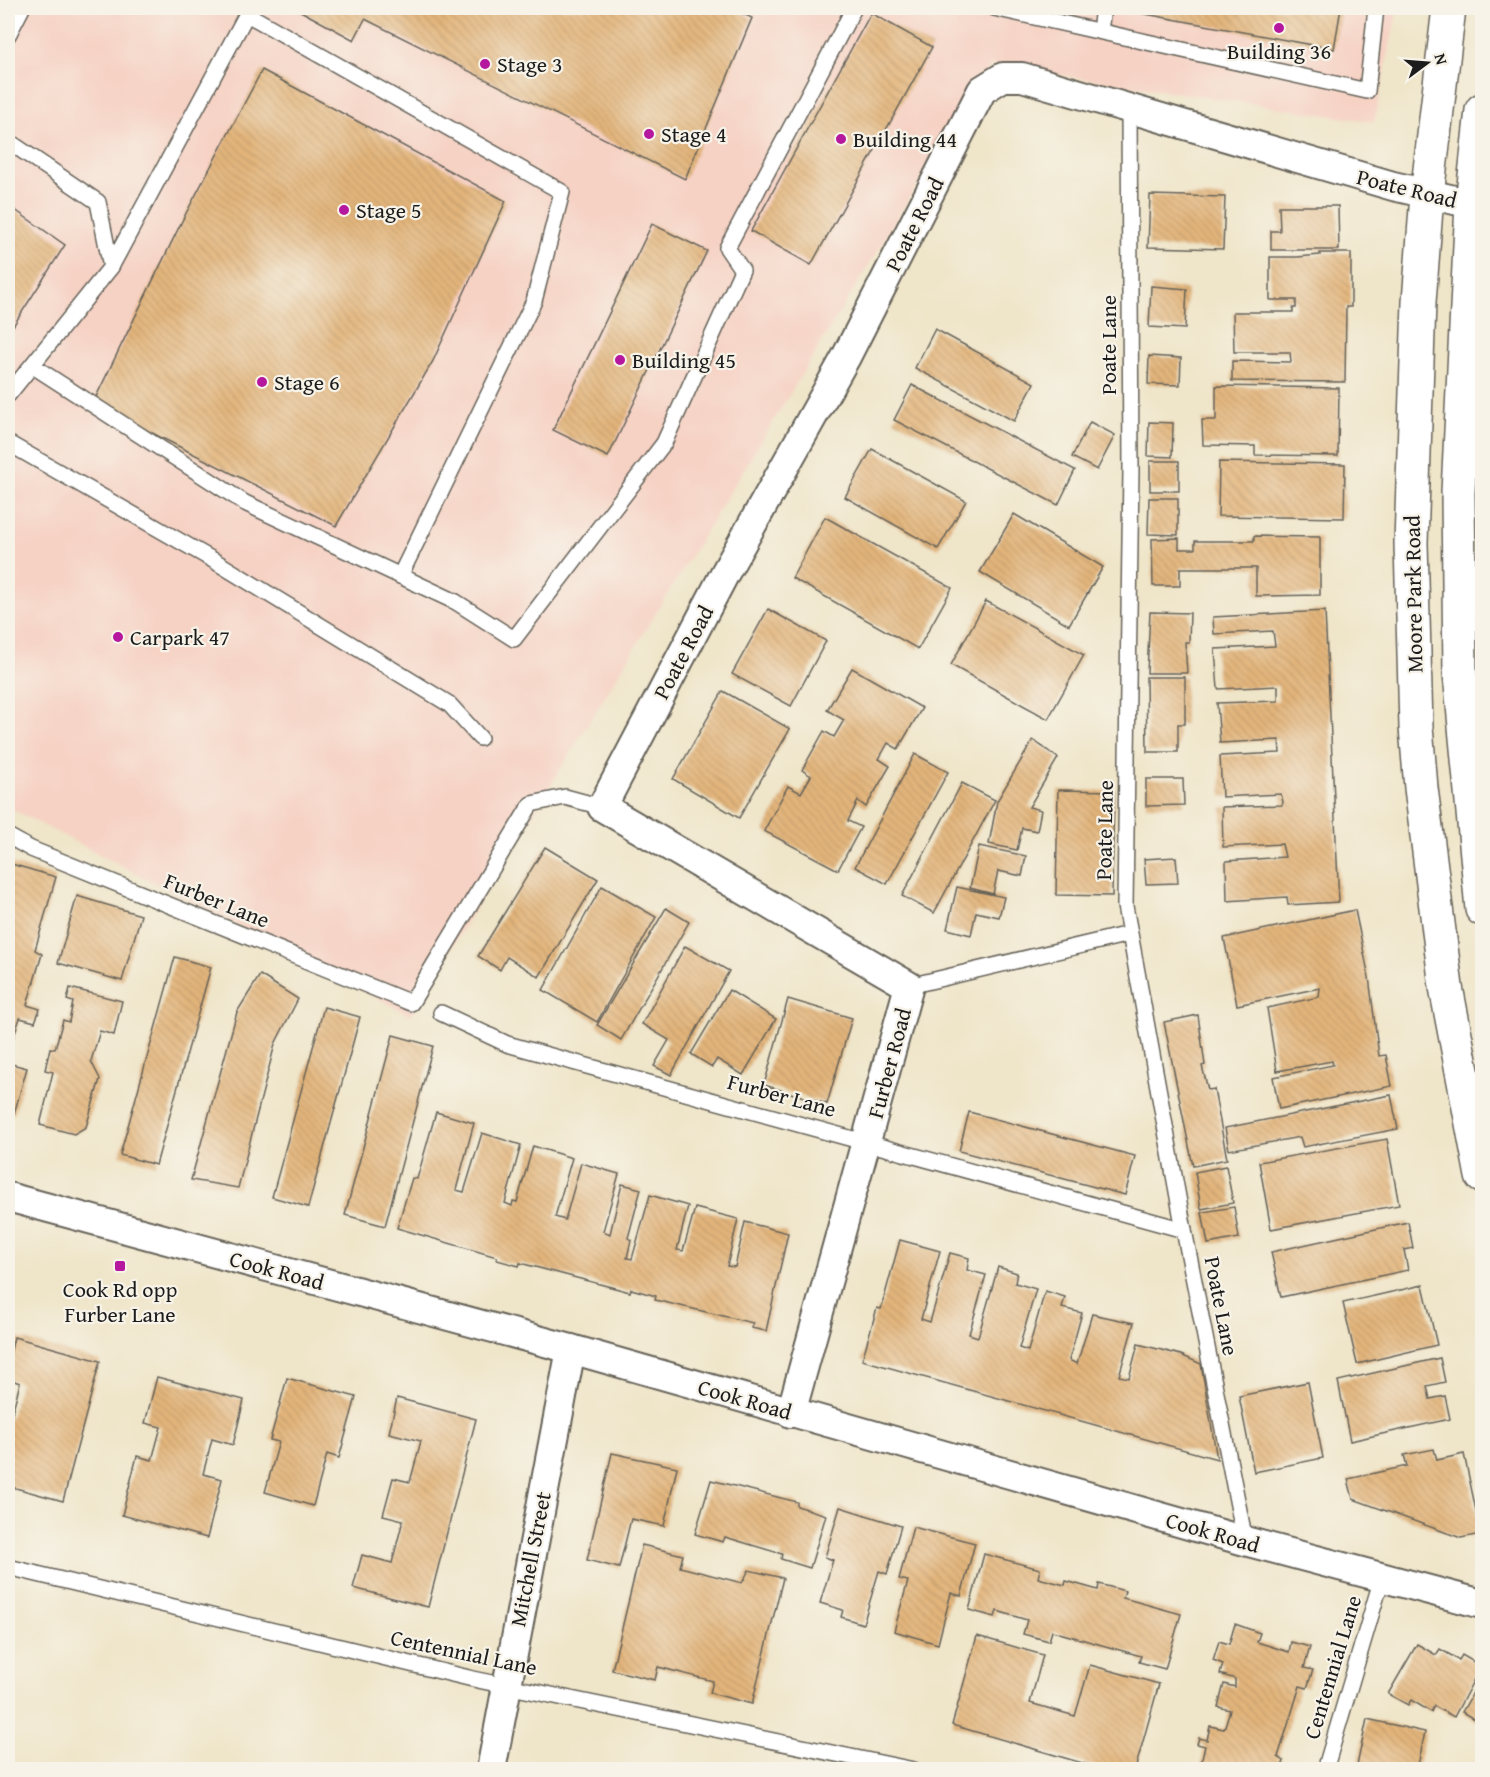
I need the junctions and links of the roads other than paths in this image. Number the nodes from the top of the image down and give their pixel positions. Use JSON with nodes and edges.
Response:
{"nodes":[{"id":1,"x":22,"y":8,"type":"edge"},
{"id":2,"x":854,"y":8,"type":"edge"},
{"id":3,"x":994,"y":8,"type":"edge"},
{"id":4,"x":1103,"y":8,"type":"edge"},
{"id":5,"x":1376,"y":8,"type":"edge"},
{"id":6,"x":1449,"y":8,"type":"edge"},
{"id":7,"x":248,"y":11,"type":"edge"},
{"id":8,"x":1100,"y":31,"type":"junction"},
{"id":9,"x":8,"y":35,"type":"edge"},
{"id":10,"x":1130,"y":109,"type":"junction"},
{"id":11,"x":1482,"y":110,"type":"edge"},
{"id":12,"x":8,"y":141,"type":"edge"},
{"id":13,"x":1427,"y":195,"type":"junction"},
{"id":14,"x":1472,"y":204,"type":"junction"},
{"id":15,"x":111,"y":267,"type":"junction"},
{"id":16,"x":33,"y":366,"type":"junction"},
{"id":17,"x":8,"y":395,"type":"edge"},
{"id":18,"x":8,"y":443,"type":"edge"},
{"id":19,"x":400,"y":576,"type":"junction"},
{"id":20,"x":480,"y":738,"type":"dead end"},
{"id":21,"x":602,"y":807,"type":"junction"},
{"id":22,"x":8,"y":836,"type":"edge"},
{"id":23,"x":1482,"y":909,"type":"edge"},
{"id":24,"x":1129,"y":934,"type":"junction"},
{"id":25,"x":909,"y":986,"type":"junction"},
{"id":26,"x":441,"y":1013,"type":"dead end"},
{"id":27,"x":868,"y":1142,"type":"junction"},
{"id":28,"x":1482,"y":1176,"type":"edge"},
{"id":29,"x":8,"y":1197,"type":"edge"},
{"id":30,"x":1184,"y":1230,"type":"junction"},
{"id":31,"x":571,"y":1349,"type":"junction"},
{"id":32,"x":791,"y":1413,"type":"junction"},
{"id":33,"x":1245,"y":1541,"type":"junction"},
{"id":34,"x":8,"y":1567,"type":"edge"},
{"id":35,"x":1382,"y":1578,"type":"junction"},
{"id":36,"x":1482,"y":1604,"type":"edge"},
{"id":37,"x":506,"y":1686,"type":"junction"},
{"id":38,"x":491,"y":1770,"type":"edge"},
{"id":39,"x":914,"y":1770,"type":"edge"},
{"id":40,"x":1325,"y":1770,"type":"edge"}],
"edges":[{"from":1,"to":9,"type":"lane"},
{"from":2,"to":19,"type":"lane"},
{"from":3,"to":8,"type":"lane"},
{"from":4,"to":8,"type":"lane"},
{"from":5,"to":8,"type":"lane"},
{"from":6,"to":13,"type":"main road","name":"Moore Park Road"},
{"from":7,"to":15,"type":"lane"},
{"from":7,"to":19,"type":"lane"},
{"from":10,"to":13,"type":"street","name":"Poate Road"},
{"from":10,"to":21,"type":"street","name":"Poate Road"},
{"from":10,"to":24,"type":"lane","name":"Poate Lane"},
{"from":11,"to":14,"type":"main road","name":"Moore Park Road"},
{"from":12,"to":15,"type":"lane"},
{"from":13,"to":14,"type":"street","name":"Poate Road"},
{"from":13,"to":28,"type":"main road","name":"Moore Park Road"},
{"from":14,"to":23,"type":"main road","name":"Moore Park Road"},
{"from":15,"to":16,"type":"lane"},
{"from":16,"to":17,"type":"lane"},
{"from":16,"to":19,"type":"lane"},
{"from":18,"to":20,"type":"lane"},
{"from":21,"to":22,"type":"lane","name":"Furber Lane"},
{"from":21,"to":25,"type":"street","name":"Furber Road"},
{"from":24,"to":25,"type":"lane"},
{"from":24,"to":30,"type":"lane","name":"Poate Lane"},
{"from":25,"to":27,"type":"street","name":"Furber Road"},
{"from":26,"to":27,"type":"lane","name":"Furber Lane"},
{"from":27,"to":30,"type":"lane","name":"Furber Lane"},
{"from":27,"to":32,"type":"street","name":"Furber Road"},
{"from":29,"to":31,"type":"street","name":"Cook Road"},
{"from":30,"to":33,"type":"lane","name":"Poate Lane"},
{"from":31,"to":32,"type":"street","name":"Cook Road"},
{"from":31,"to":37,"type":"street","name":"Mitchell Street"},
{"from":32,"to":33,"type":"street","name":"Cook Road"},
{"from":33,"to":35,"type":"street","name":"Cook Road"},
{"from":34,"to":37,"type":"lane","name":"Centennial Lane"},
{"from":35,"to":36,"type":"street","name":"Cook Road"},
{"from":35,"to":40,"type":"lane","name":"Centennial Lane"},
{"from":37,"to":38,"type":"street","name":"Mitchell Street"},
{"from":37,"to":39,"type":"lane","name":"Centennial Lane"}]}
